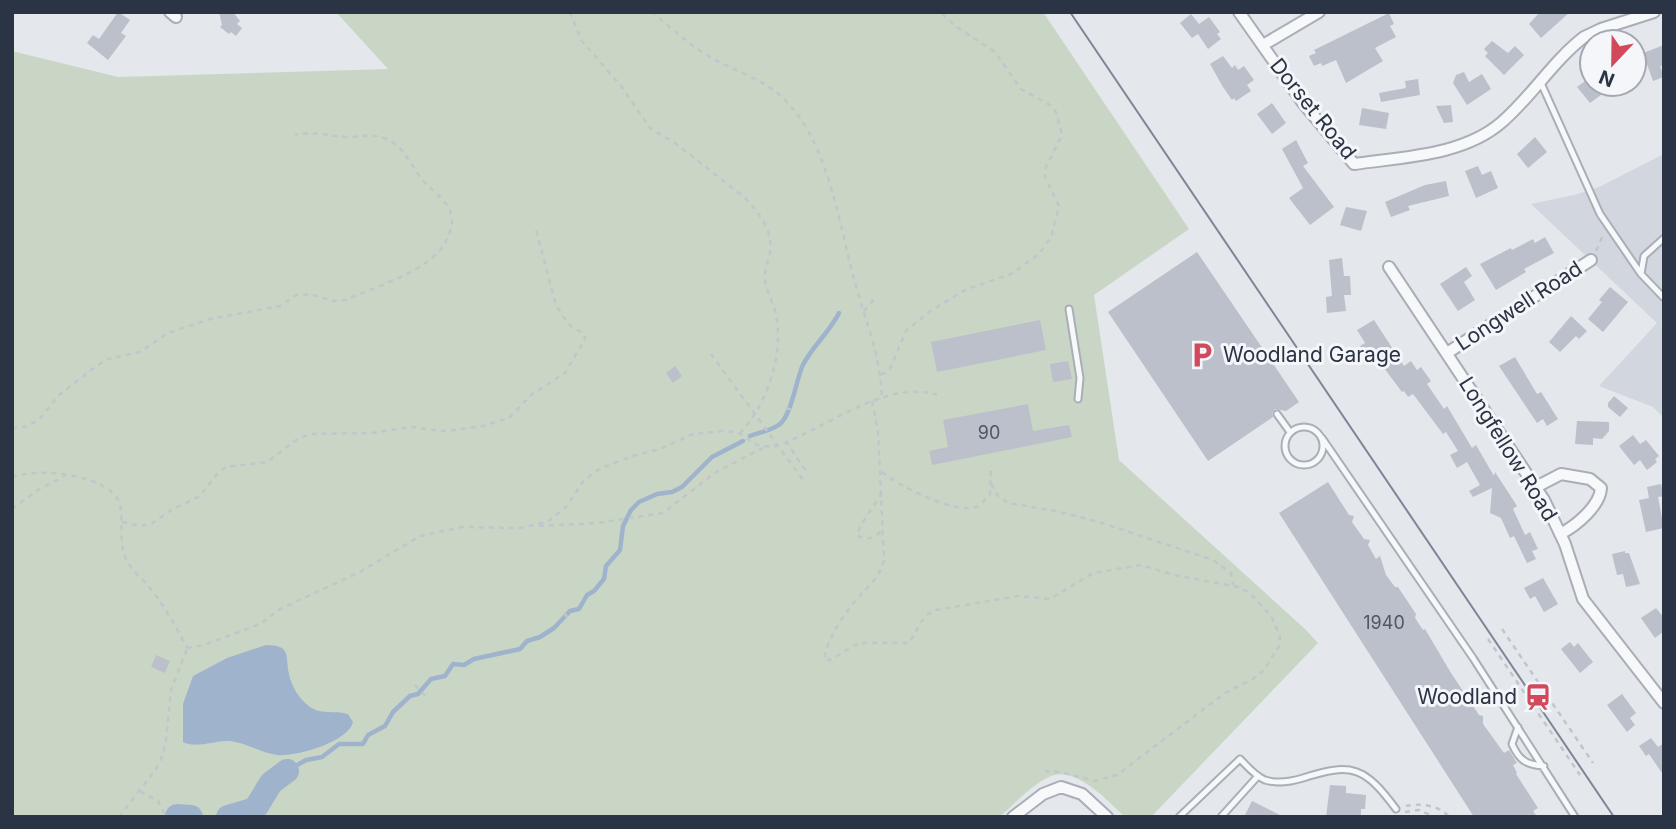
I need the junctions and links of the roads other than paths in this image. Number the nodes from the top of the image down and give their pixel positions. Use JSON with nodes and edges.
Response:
{"nodes":[{"id":1,"x":1239,"y":12,"type":"edge"},
{"id":2,"x":1319,"y":12,"type":"edge"},
{"id":3,"x":1654,"y":12,"type":"edge"},
{"id":4,"x":1632,"y":15,"type":"edge"},
{"id":5,"x":1263,"y":45,"type":"junction"},
{"id":6,"x":1541,"y":83,"type":"junction"},
{"id":7,"x":1664,"y":238,"type":"edge"},
{"id":8,"x":1591,"y":260,"type":"road end"},
{"id":9,"x":1389,"y":267,"type":"dead end"},
{"id":10,"x":1642,"y":274,"type":"junction"},
{"id":11,"x":1664,"y":298,"type":"edge"},
{"id":12,"x":1069,"y":309,"type":"dead end"},
{"id":13,"x":1447,"y":353,"type":"junction"},
{"id":14,"x":1078,"y":399,"type":"dead end"},
{"id":15,"x":1277,"y":414,"type":"dead end"},
{"id":16,"x":1290,"y":432,"type":"junction"},
{"id":17,"x":1322,"y":438,"type":"junction"},
{"id":18,"x":1536,"y":486,"type":"junction"},
{"id":19,"x":1560,"y":534,"type":"junction"},
{"id":20,"x":1664,"y":704,"type":"edge"},
{"id":21,"x":1518,"y":727,"type":"junction"},
{"id":22,"x":1544,"y":766,"type":"junction"},
{"id":23,"x":1258,"y":776,"type":"junction"},
{"id":24,"x":1396,"y":809,"type":"road end"},
{"id":25,"x":1013,"y":817,"type":"edge"},
{"id":26,"x":1108,"y":817,"type":"edge"},
{"id":27,"x":1180,"y":817,"type":"edge"},
{"id":28,"x":1221,"y":817,"type":"edge"},
{"id":29,"x":1575,"y":817,"type":"edge"}],
"edges":[{"from":1,"to":5,"type":"street","name":"Dorset Road"},
{"from":2,"to":5,"type":"street"},
{"from":3,"to":4,"type":"street","name":"Dorset Road"},
{"from":4,"to":6,"type":"street","name":"Dorset Road"},
{"from":5,"to":6,"type":"street","name":"Dorset Road"},
{"from":6,"to":10,"type":"lane"},
{"from":7,"to":10,"type":"lane"},
{"from":8,"to":13,"type":"street","name":"Longwell Road"},
{"from":9,"to":13,"type":"street","name":"Longfellow Road"},
{"from":10,"to":11,"type":"lane"},
{"from":12,"to":14,"type":"lane"},
{"from":13,"to":18,"type":"street","name":"Longfellow Road"},
{"from":15,"to":16,"type":"lane"},
{"from":16,"to":17,"type":"lane"},
{"from":16,"to":17,"type":"lane"},
{"from":17,"to":21,"type":"lane"},
{"from":18,"to":19,"type":"street","name":"Longfellow Road"},
{"from":18,"to":19,"type":"street"},
{"from":19,"to":20,"type":"street","name":"Longfellow Road"},
{"from":21,"to":22,"type":"lane"},
{"from":21,"to":22,"type":"lane"},
{"from":22,"to":29,"type":"lane"},
{"from":23,"to":24,"type":"lane"},
{"from":23,"to":27,"type":"lane"},
{"from":23,"to":28,"type":"lane"},
{"from":25,"to":26,"type":"street"}]}
